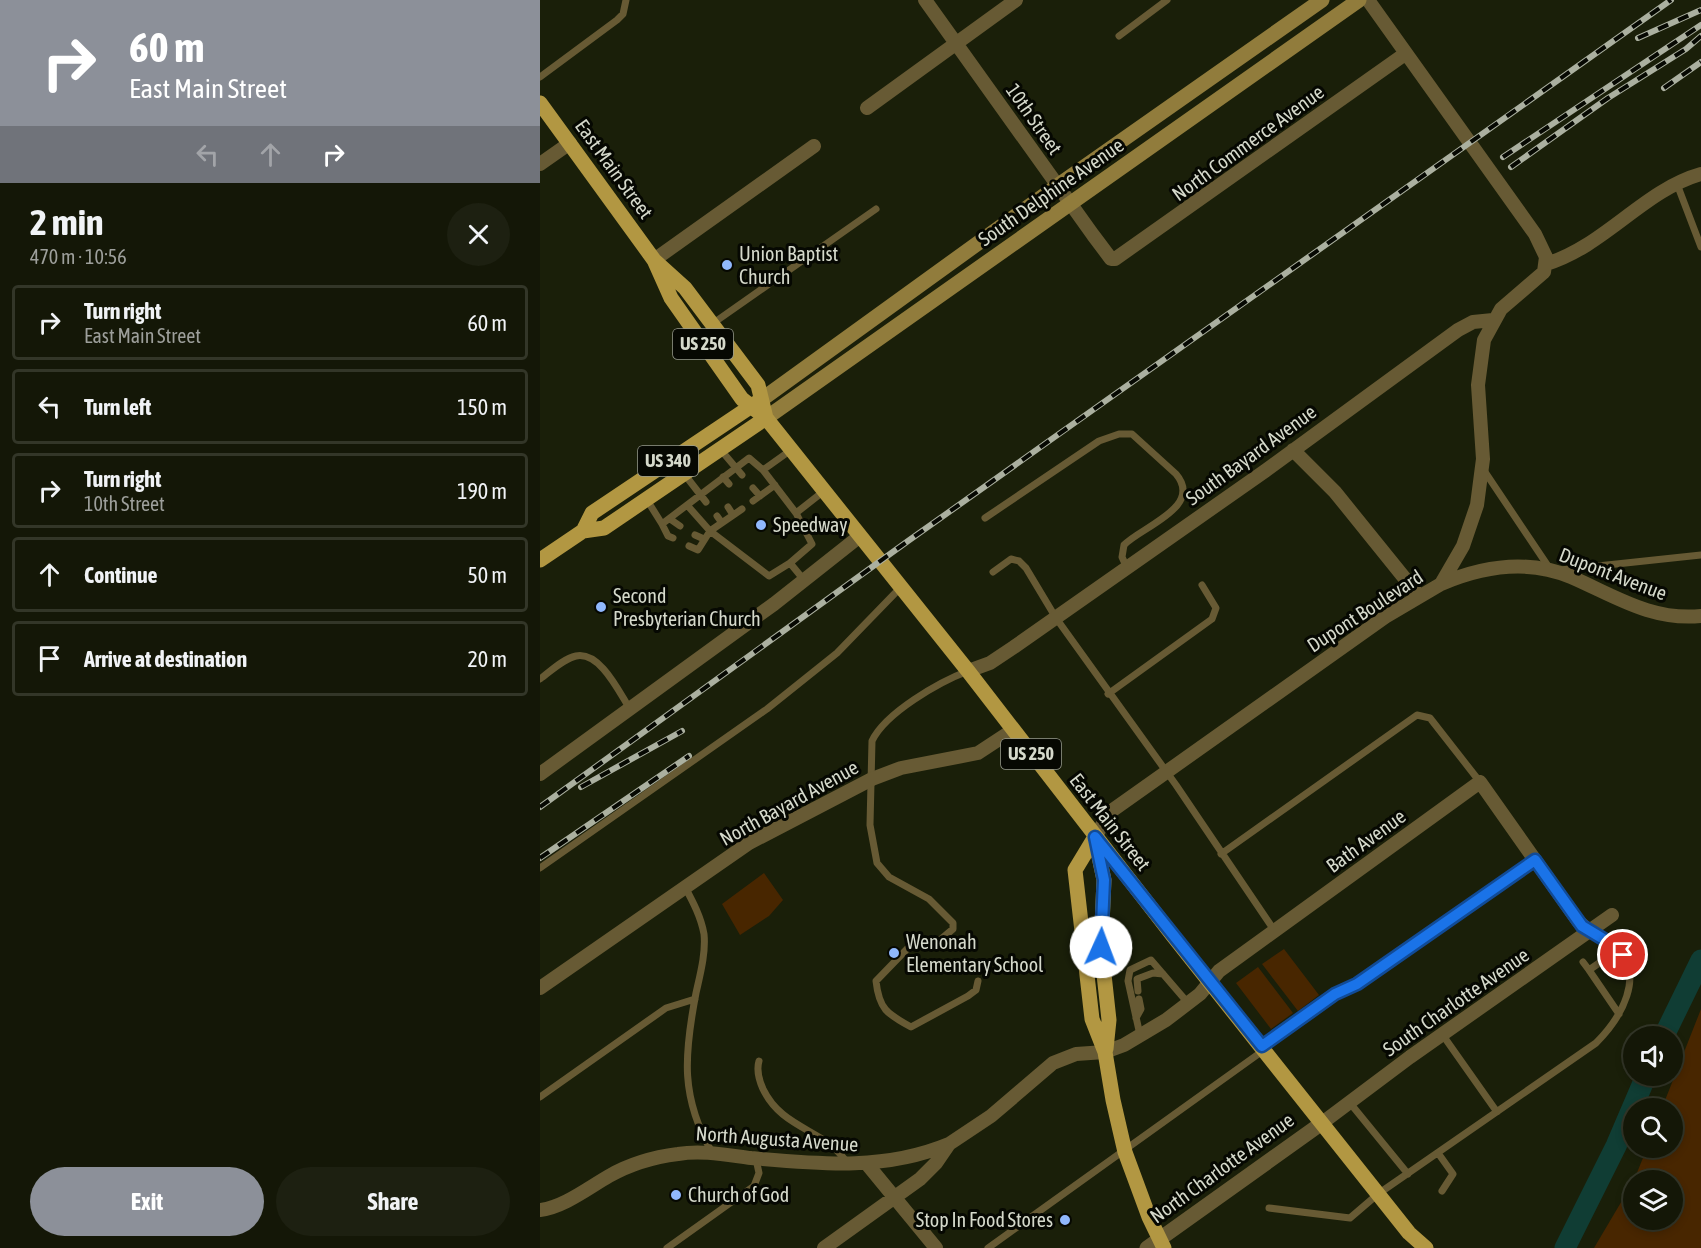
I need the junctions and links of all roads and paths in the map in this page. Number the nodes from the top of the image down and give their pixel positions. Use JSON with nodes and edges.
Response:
{"nodes":[{"id":1,"x":626,"y":0,"type":"edge"},
{"id":2,"x":925,"y":0,"type":"edge"},
{"id":3,"x":1016,"y":0,"type":"edge"},
{"id":4,"x":1167,"y":0,"type":"edge"},
{"id":5,"x":1322,"y":0,"type":"edge"},
{"id":6,"x":1359,"y":0,"type":"edge"},
{"id":7,"x":1368,"y":0,"type":"edge"},
{"id":8,"x":1119,"y":36,"type":"dead end"},
{"id":9,"x":957,"y":44,"type":"junction"},
{"id":10,"x":1405,"y":54,"type":"junction"},
{"id":11,"x":540,"y":77,"type":"edge"},
{"id":12,"x":540,"y":103,"type":"edge"},
{"id":13,"x":867,"y":108,"type":"dead end"},
{"id":14,"x":570,"y":143,"type":"junction"},
{"id":15,"x":814,"y":146,"type":"dead end"},
{"id":16,"x":540,"y":165,"type":"edge"},
{"id":17,"x":1701,"y":174,"type":"edge"},
{"id":18,"x":1677,"y":184,"type":"junction"},
{"id":19,"x":1057,"y":186,"type":"junction"},
{"id":20,"x":1070,"y":204,"type":"junction"},
{"id":21,"x":876,"y":209,"type":"dead end"},
{"id":22,"x":1701,"y":247,"type":"edge"},
{"id":23,"x":1111,"y":259,"type":"joint"},
{"id":24,"x":654,"y":260,"type":"junction"},
{"id":25,"x":1546,"y":264,"type":"junction"},
{"id":26,"x":1493,"y":320,"type":"junction"},
{"id":27,"x":712,"y":324,"type":"junction"},
{"id":28,"x":757,"y":403,"type":"junction"},
{"id":29,"x":766,"y":418,"type":"junction"},
{"id":30,"x":720,"y":449,"type":"junction"},
{"id":31,"x":791,"y":450,"type":"junction"},
{"id":32,"x":1293,"y":450,"type":"junction"},
{"id":33,"x":735,"y":468,"type":"junction"},
{"id":34,"x":1482,"y":468,"type":"junction"},
{"id":35,"x":763,"y":470,"type":"junction"},
{"id":36,"x":685,"y":475,"type":"junction"},
{"id":37,"x":741,"y":475,"type":"dead end"},
{"id":38,"x":723,"y":477,"type":"junction"},
{"id":39,"x":729,"y":484,"type":"dead end"},
{"id":40,"x":712,"y":486,"type":"junction"},
{"id":41,"x":775,"y":486,"type":"junction"},
{"id":42,"x":753,"y":488,"type":"dead end"},
{"id":43,"x":824,"y":491,"type":"junction"},
{"id":44,"x":718,"y":493,"type":"dead end"},
{"id":45,"x":701,"y":495,"type":"junction"},
{"id":46,"x":647,"y":500,"type":"junction"},
{"id":47,"x":706,"y":502,"type":"dead end"},
{"id":48,"x":687,"y":506,"type":"junction"},
{"id":49,"x":728,"y":507,"type":"dead end"},
{"id":50,"x":742,"y":509,"type":"dead end"},
{"id":51,"x":796,"y":513,"type":"junction"},
{"id":52,"x":733,"y":515,"type":"junction"},
{"id":53,"x":717,"y":516,"type":"dead end"},
{"id":54,"x":985,"y":518,"type":"dead end"},
{"id":55,"x":670,"y":519,"type":"junction"},
{"id":56,"x":722,"y":523,"type":"junction"},
{"id":57,"x":662,"y":524,"type":"junction"},
{"id":58,"x":680,"y":526,"type":"dead end"},
{"id":59,"x":583,"y":531,"type":"junction"},
{"id":60,"x":710,"y":531,"type":"junction"},
{"id":61,"x":695,"y":535,"type":"dead end"},
{"id":62,"x":860,"y":536,"type":"junction"},
{"id":63,"x":673,"y":538,"type":"dead end"},
{"id":64,"x":704,"y":538,"type":"junction"},
{"id":65,"x":689,"y":546,"type":"dead end"},
{"id":66,"x":1701,"y":555,"type":"edge"},
{"id":67,"x":540,"y":560,"type":"edge"},
{"id":68,"x":790,"y":563,"type":"junction"},
{"id":69,"x":1127,"y":568,"type":"junction"},
{"id":70,"x":1552,"y":571,"type":"junction"},
{"id":71,"x":993,"y":572,"type":"dead end"},
{"id":72,"x":804,"y":580,"type":"junction"},
{"id":73,"x":1441,"y":584,"type":"junction"},
{"id":74,"x":1202,"y":585,"type":"dead end"},
{"id":75,"x":901,"y":587,"type":"junction"},
{"id":76,"x":1419,"y":596,"type":"junction"},
{"id":77,"x":1701,"y":616,"type":"edge"},
{"id":78,"x":1056,"y":618,"type":"junction"},
{"id":79,"x":968,"y":671,"type":"junction"},
{"id":80,"x":540,"y":679,"type":"edge"},
{"id":81,"x":1108,"y":694,"type":"junction"},
{"id":82,"x":630,"y":708,"type":"junction"},
{"id":83,"x":1013,"y":730,"type":"junction"},
{"id":84,"x":1166,"y":773,"type":"junction"},
{"id":85,"x":540,"y":774,"type":"edge"},
{"id":86,"x":872,"y":779,"type":"junction"},
{"id":87,"x":1480,"y":782,"type":"junction"},
{"id":88,"x":1095,"y":837,"type":"junction"},
{"id":89,"x":1221,"y":854,"type":"junction"},
{"id":90,"x":1535,"y":860,"type":"junction"},
{"id":91,"x":540,"y":868,"type":"edge"},
{"id":92,"x":685,"y":887,"type":"junction"},
{"id":93,"x":1612,"y":915,"type":"dead end"},
{"id":94,"x":1274,"y":930,"type":"junction"},
{"id":95,"x":1590,"y":932,"type":"junction"},
{"id":96,"x":1618,"y":950,"type":"junction"},
{"id":97,"x":1584,"y":962,"type":"dead end"},
{"id":98,"x":1589,"y":970,"type":"junction"},
{"id":99,"x":1163,"y":974,"type":"junction"},
{"id":100,"x":978,"y":981,"type":"dead end"},
{"id":101,"x":1210,"y":981,"type":"junction"},
{"id":102,"x":540,"y":988,"type":"edge"},
{"id":103,"x":1138,"y":991,"type":"dead end"},
{"id":104,"x":695,"y":999,"type":"junction"},
{"id":105,"x":1139,"y":999,"type":"dead end"},
{"id":106,"x":1188,"y":1003,"type":"junction"},
{"id":107,"x":1619,"y":1014,"type":"junction"},
{"id":108,"x":1136,"y":1018,"type":"junction"},
{"id":109,"x":1442,"y":1034,"type":"junction"},
{"id":110,"x":1140,"y":1036,"type":"junction"},
{"id":111,"x":1263,"y":1048,"type":"junction"},
{"id":112,"x":1106,"y":1052,"type":"junction"},
{"id":113,"x":759,"y":1061,"type":"dead end"},
{"id":114,"x":540,"y":1097,"type":"edge"},
{"id":115,"x":1350,"y":1103,"type":"junction"},
{"id":116,"x":1497,"y":1112,"type":"junction"},
{"id":117,"x":1322,"y":1122,"type":"junction"},
{"id":118,"x":949,"y":1144,"type":"junction"},
{"id":119,"x":1125,"y":1152,"type":"junction"},
{"id":120,"x":1438,"y":1153,"type":"junction"},
{"id":121,"x":713,"y":1154,"type":"junction"},
{"id":122,"x":755,"y":1158,"type":"junction"},
{"id":123,"x":848,"y":1164,"type":"junction"},
{"id":124,"x":867,"y":1164,"type":"junction"},
{"id":125,"x":1408,"y":1174,"type":"junction"},
{"id":126,"x":1442,"y":1191,"type":"dead end"},
{"id":127,"x":1378,"y":1194,"type":"junction"},
{"id":128,"x":897,"y":1197,"type":"junction"},
{"id":129,"x":1269,"y":1208,"type":"dead end"},
{"id":130,"x":540,"y":1210,"type":"edge"},
{"id":131,"x":1156,"y":1245,"type":"edge"},
{"id":132,"x":667,"y":1248,"type":"edge"},
{"id":133,"x":824,"y":1248,"type":"edge"},
{"id":134,"x":936,"y":1248,"type":"edge"},
{"id":135,"x":988,"y":1248,"type":"edge"},
{"id":136,"x":1426,"y":1248,"type":"edge"}],
"edges":[{"from":1,"to":11,"type":"lane"},
{"from":2,"to":9,"type":"street","name":"10th Street"},
{"from":3,"to":9,"type":"street"},
{"from":4,"to":8,"type":"lane"},
{"from":5,"to":19,"type":"main road","name":"South Delphine Avenue"},
{"from":6,"to":20,"type":"main road","name":"South Delphine Avenue"},
{"from":7,"to":10,"type":"street"},
{"from":9,"to":13,"type":"street"},
{"from":9,"to":19,"type":"street","name":"10th Street"},
{"from":10,"to":23,"type":"street","name":"North Commerce Avenue"},
{"from":10,"to":25,"type":"street"},
{"from":12,"to":14,"type":"main road","name":"East Main Street","number":"US 250"},
{"from":14,"to":16,"type":"street"},
{"from":14,"to":24,"type":"main road","name":"East Main Street","number":"US 250"},
{"from":15,"to":24,"type":"street"},
{"from":17,"to":18,"type":"street"},
{"from":18,"to":22,"type":"lane"},
{"from":18,"to":25,"type":"street"},
{"from":19,"to":20,"type":"street","name":"10th Street"},
{"from":19,"to":28,"type":"main road","name":"South Delphine Avenue"},
{"from":20,"to":23,"type":"street","name":"10th Street"},
{"from":20,"to":29,"type":"main road","name":"South Delphine Avenue"},
{"from":21,"to":27,"type":"lane"},
{"from":24,"to":27,"type":"main road","name":"East Main Street","number":"US 250"},
{"from":24,"to":28,"type":"main road","name":"East Main Street","number":"US 250"},
{"from":25,"to":26,"type":"street"},
{"from":26,"to":32,"type":"street","name":"South Bayard Avenue"},
{"from":26,"to":34,"type":"street","name":"Dupont Boulevard"},
{"from":27,"to":28,"type":"main road","name":"East Main Street","number":"US 250"},
{"from":28,"to":29,"type":"main road","name":"East Main Street","number":"US 250"},
{"from":28,"to":59,"type":"main road","number":"US 340"},
{"from":29,"to":30,"type":"main road","number":"US 340"},
{"from":29,"to":31,"type":"main road","name":"East Main Street","number":"US 250"},
{"from":30,"to":33,"type":"lane"},
{"from":30,"to":36,"type":"main road","number":"US 340"},
{"from":31,"to":35,"type":"lane"},
{"from":31,"to":43,"type":"main road","name":"East Main Street","number":"US 250"},
{"from":32,"to":69,"type":"street","name":"South Bayard Avenue"},
{"from":32,"to":76,"type":"street"},
{"from":33,"to":35,"type":"lane"},
{"from":33,"to":37,"type":"lane"},
{"from":33,"to":38,"type":"lane"},
{"from":34,"to":70,"type":"lane"},
{"from":34,"to":73,"type":"street","name":"Dupont Boulevard"},
{"from":35,"to":41,"type":"lane"},
{"from":36,"to":45,"type":"lane"},
{"from":36,"to":46,"type":"main road","number":"US 340"},
{"from":38,"to":39,"type":"lane"},
{"from":38,"to":40,"type":"lane"},
{"from":40,"to":44,"type":"lane"},
{"from":40,"to":45,"type":"lane"},
{"from":41,"to":42,"type":"lane"},
{"from":41,"to":51,"type":"lane"},
{"from":43,"to":51,"type":"lane"},
{"from":43,"to":62,"type":"main road","name":"East Main Street","number":"US 250"},
{"from":45,"to":47,"type":"lane"},
{"from":45,"to":48,"type":"lane"},
{"from":46,"to":57,"type":"lane"},
{"from":46,"to":59,"type":"main road","number":"US 340"},
{"from":48,"to":55,"type":"lane"},
{"from":48,"to":60,"type":"lane"},
{"from":49,"to":52,"type":"lane"},
{"from":50,"to":52,"type":"lane"},
{"from":51,"to":68,"type":"lane"},
{"from":52,"to":56,"type":"lane"},
{"from":53,"to":56,"type":"lane"},
{"from":54,"to":69,"type":"lane"},
{"from":55,"to":57,"type":"lane"},
{"from":55,"to":58,"type":"lane"},
{"from":56,"to":60,"type":"lane"},
{"from":57,"to":63,"type":"lane"},
{"from":59,"to":67,"type":"main road","number":"US 340"},
{"from":60,"to":64,"type":"lane"},
{"from":60,"to":68,"type":"lane"},
{"from":61,"to":64,"type":"lane"},
{"from":62,"to":72,"type":"street"},
{"from":62,"to":75,"type":"main road","name":"East Main Street","number":"US 250"},
{"from":64,"to":65,"type":"lane"},
{"from":66,"to":70,"type":"lane"},
{"from":68,"to":72,"type":"lane"},
{"from":69,"to":78,"type":"street","name":"South Bayard Avenue"},
{"from":70,"to":73,"type":"street","name":"Dupont Avenue"},
{"from":70,"to":77,"type":"street","name":"Dupont Avenue"},
{"from":71,"to":78,"type":"lane"},
{"from":72,"to":82,"type":"street"},
{"from":73,"to":76,"type":"street","name":"Dupont Boulevard"},
{"from":74,"to":81,"type":"lane"},
{"from":75,"to":79,"type":"main road","name":"East Main Street","number":"US 250"},
{"from":75,"to":91,"type":"lane"},
{"from":76,"to":84,"type":"street","name":"Dupont Boulevard"},
{"from":78,"to":79,"type":"street","name":"South Bayard Avenue"},
{"from":78,"to":81,"type":"lane"},
{"from":79,"to":83,"type":"main road","name":"East Main Street","number":"US 250"},
{"from":79,"to":86,"type":"lane"},
{"from":80,"to":82,"type":"lane"},
{"from":81,"to":84,"type":"lane"},
{"from":82,"to":85,"type":"street"},
{"from":83,"to":86,"type":"street","name":"North Bayard Avenue"},
{"from":83,"to":88,"type":"main road","name":"East Main Street","number":"US 250"},
{"from":84,"to":88,"type":"street","name":"Dupont Boulevard"},
{"from":84,"to":89,"type":"lane"},
{"from":86,"to":92,"type":"street","name":"North Bayard Avenue"},
{"from":86,"to":100,"type":"lane"},
{"from":87,"to":89,"type":"lane"},
{"from":87,"to":90,"type":"street"},
{"from":87,"to":94,"type":"street","name":"Bath Avenue"},
{"from":88,"to":101,"type":"main road","name":"East Main Street"},
{"from":88,"to":112,"type":"main road","number":"US 250"},
{"from":88,"to":112,"type":"main road","number":"US 250"},
{"from":89,"to":94,"type":"lane"},
{"from":90,"to":95,"type":"street"},
{"from":90,"to":111,"type":"lane"},
{"from":92,"to":102,"type":"street","name":"North Bayard Avenue"},
{"from":92,"to":104,"type":"lane"},
{"from":93,"to":95,"type":"street","name":"South Charlotte Avenue"},
{"from":94,"to":101,"type":"street","name":"Bath Avenue"},
{"from":95,"to":96,"type":"lane"},
{"from":95,"to":109,"type":"street","name":"South Charlotte Avenue"},
{"from":96,"to":98,"type":"lane"},
{"from":96,"to":107,"type":"lane"},
{"from":97,"to":98,"type":"lane"},
{"from":98,"to":107,"type":"lane"},
{"from":99,"to":103,"type":"lane"},
{"from":99,"to":106,"type":"lane"},
{"from":99,"to":108,"type":"lane"},
{"from":101,"to":106,"type":"street","name":"Bath Avenue"},
{"from":101,"to":111,"type":"main road","name":"East Main Street"},
{"from":104,"to":114,"type":"lane"},
{"from":104,"to":121,"type":"lane"},
{"from":105,"to":108,"type":"lane"},
{"from":106,"to":110,"type":"street","name":"Bath Avenue"},
{"from":107,"to":116,"type":"lane"},
{"from":108,"to":110,"type":"lane"},
{"from":109,"to":115,"type":"street","name":"South Charlotte Avenue"},
{"from":109,"to":116,"type":"lane"},
{"from":110,"to":112,"type":"street","name":"Bath Avenue"},
{"from":111,"to":117,"type":"main road","name":"East Main Street"},
{"from":111,"to":119,"type":"lane"},
{"from":112,"to":118,"type":"street"},
{"from":112,"to":119,"type":"main road","number":"US 250"},
{"from":113,"to":123,"type":"lane"},
{"from":115,"to":117,"type":"street","name":"South Charlotte Avenue"},
{"from":115,"to":125,"type":"lane"},
{"from":116,"to":120,"type":"lane"},
{"from":117,"to":127,"type":"main road","name":"East Main Street"},
{"from":117,"to":131,"type":"street","name":"North Charlotte Avenue"},
{"from":118,"to":124,"type":"street","name":"North Augusta Avenue"},
{"from":118,"to":128,"type":"street"},
{"from":119,"to":131,"type":"main road","number":"US 250"},
{"from":119,"to":135,"type":"lane"},
{"from":120,"to":125,"type":"lane"},
{"from":120,"to":126,"type":"lane"},
{"from":121,"to":122,"type":"street","name":"North Augusta Avenue"},
{"from":121,"to":130,"type":"street","name":"North Augusta Avenue"},
{"from":122,"to":123,"type":"street","name":"North Augusta Avenue"},
{"from":122,"to":132,"type":"lane"},
{"from":123,"to":124,"type":"street","name":"North Augusta Avenue"},
{"from":124,"to":128,"type":"street"},
{"from":125,"to":127,"type":"lane"},
{"from":127,"to":129,"type":"lane"},
{"from":127,"to":136,"type":"main road","name":"East Main Street"},
{"from":128,"to":133,"type":"street"},
{"from":128,"to":134,"type":"street"}]}
